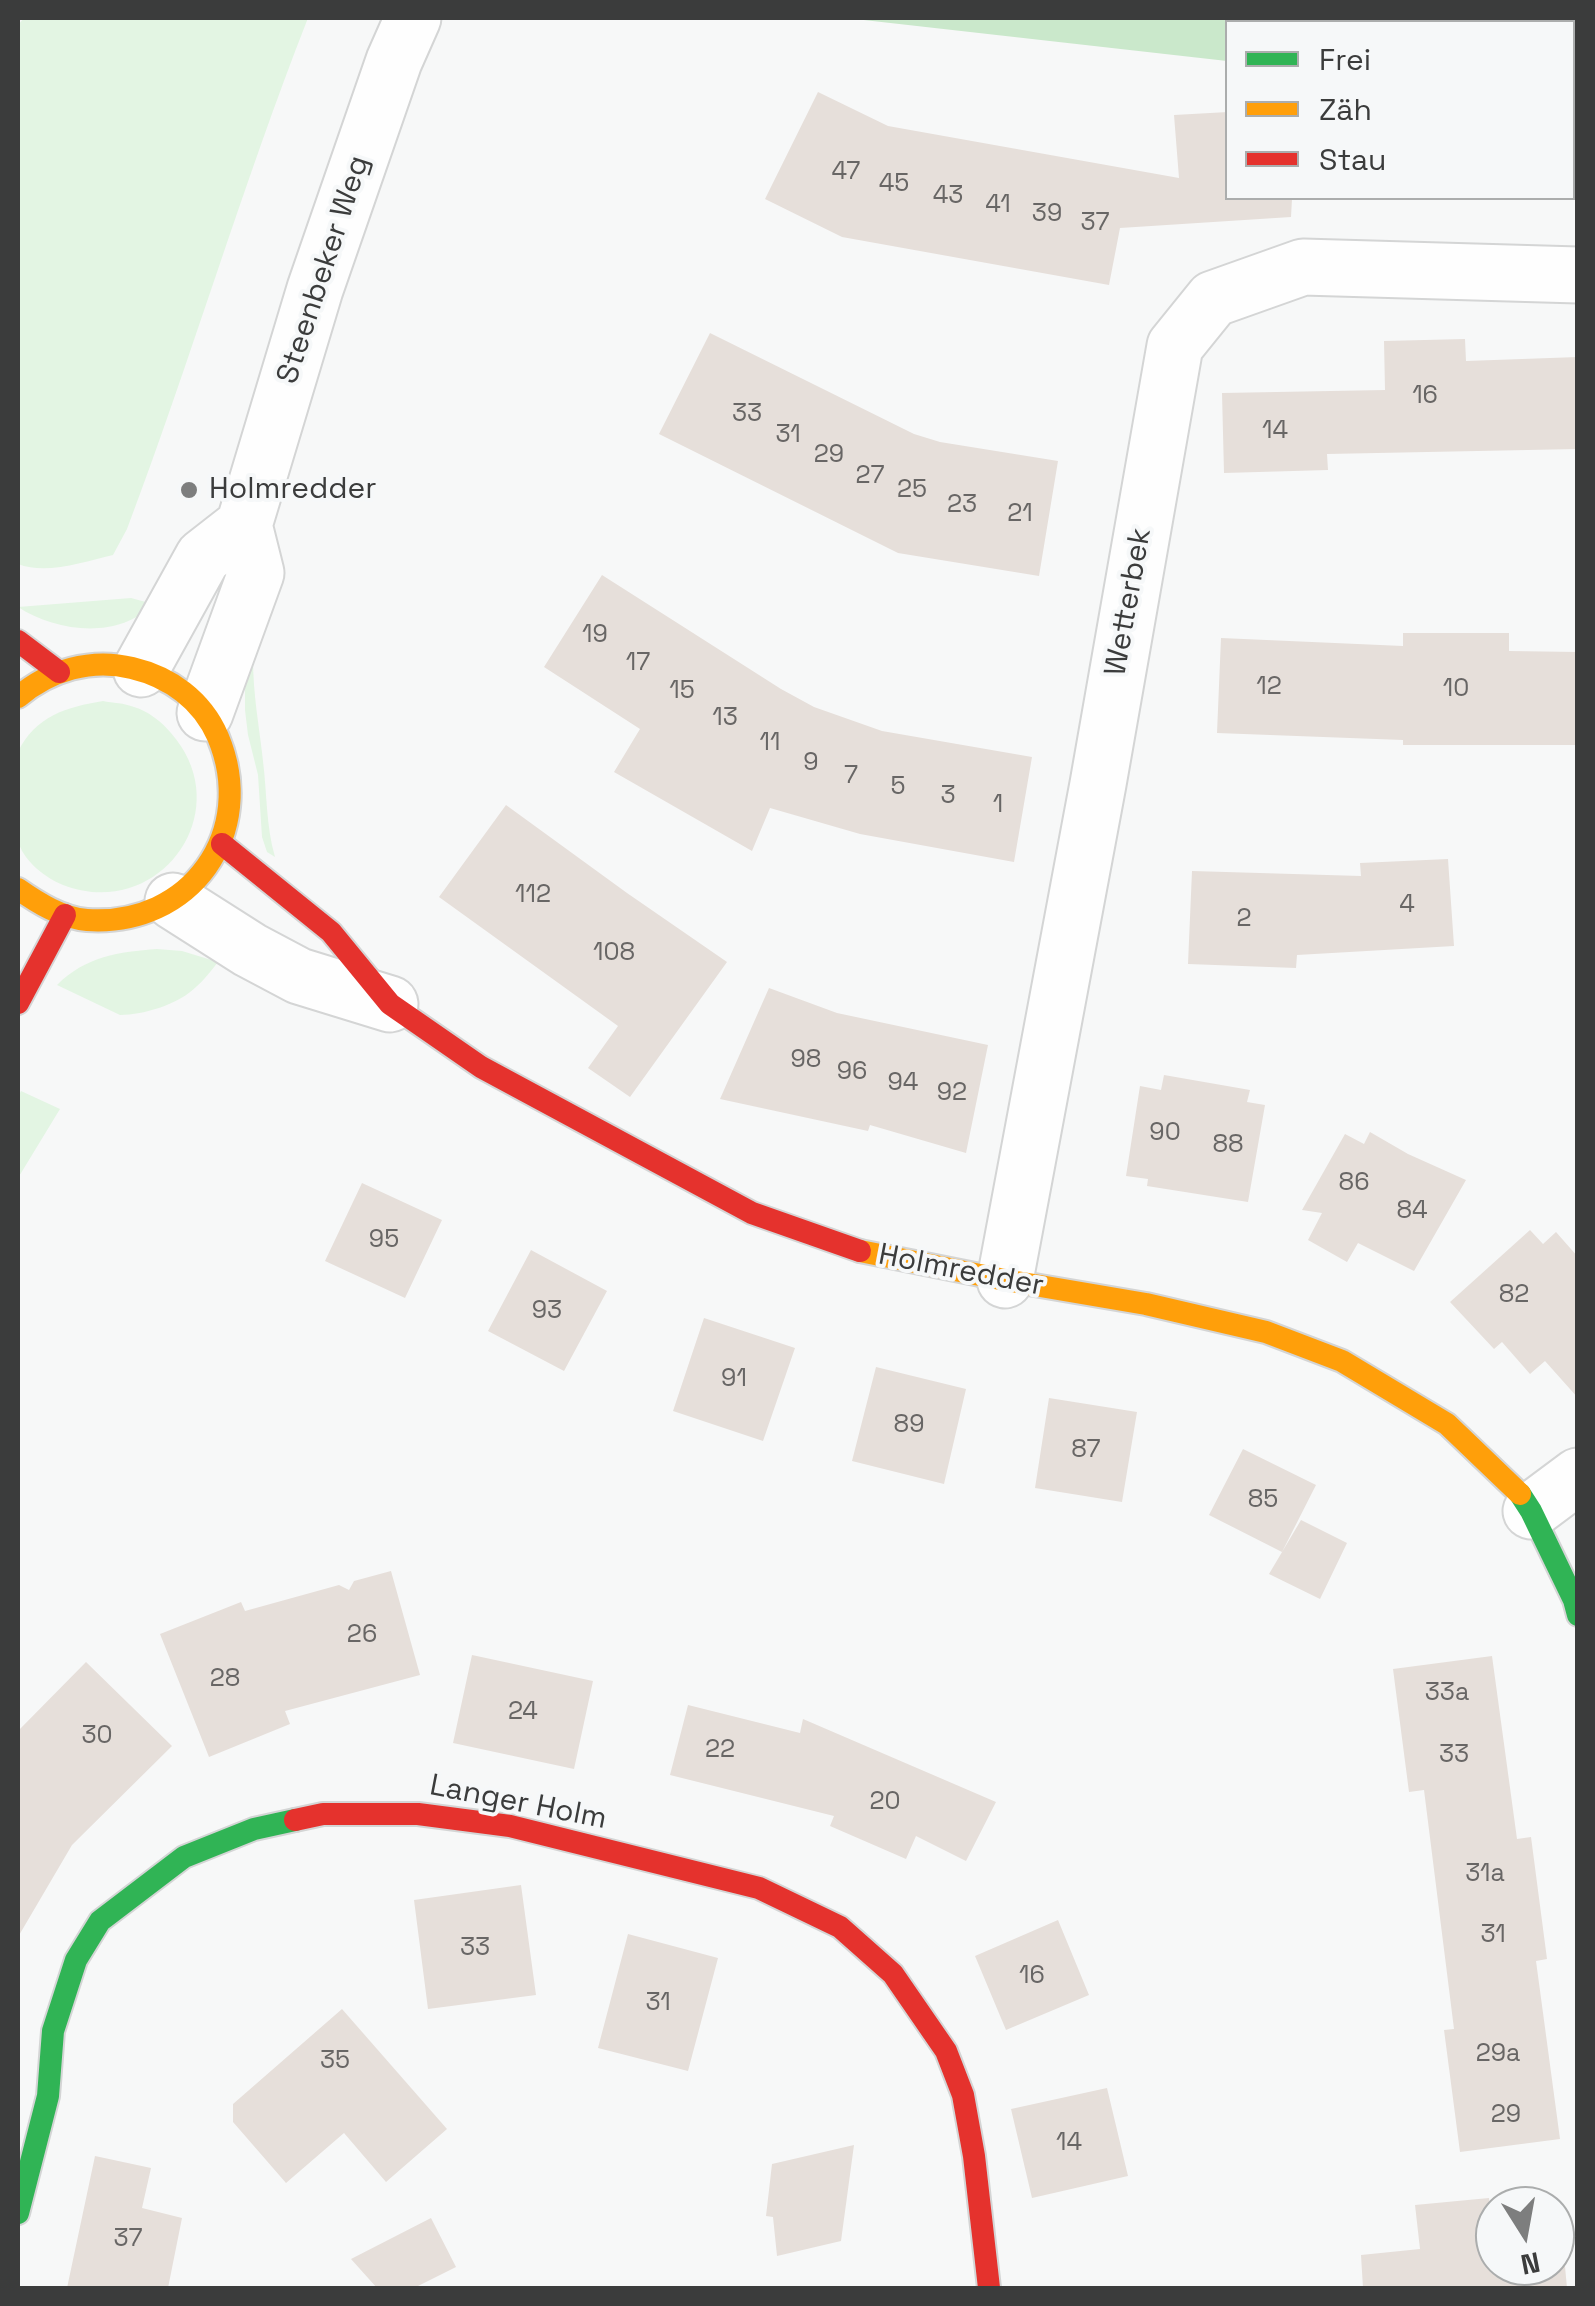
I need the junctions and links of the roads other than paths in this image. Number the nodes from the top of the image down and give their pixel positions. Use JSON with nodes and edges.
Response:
{"nodes":[{"id":1,"x":413,"y":18,"type":"edge"},
{"id":2,"x":1578,"y":275,"type":"edge"},
{"id":3,"x":244,"y":525,"type":"junction"},
{"id":4,"x":18,"y":642,"type":"edge"},
{"id":5,"x":140,"y":669,"type":"junction"},
{"id":6,"x":59,"y":672,"type":"junction"},
{"id":7,"x":18,"y":697,"type":"edge"},
{"id":8,"x":206,"y":712,"type":"junction"},
{"id":9,"x":222,"y":844,"type":"junction"},
{"id":10,"x":18,"y":888,"type":"edge"},
{"id":11,"x":172,"y":901,"type":"junction"},
{"id":12,"x":65,"y":915,"type":"junction"},
{"id":13,"x":18,"y":1004,"type":"edge"},
{"id":14,"x":390,"y":1004,"type":"junction"},
{"id":15,"x":1004,"y":1280,"type":"junction"},
{"id":16,"x":1578,"y":1476,"type":"edge"},
{"id":17,"x":1531,"y":1511,"type":"junction"},
{"id":18,"x":1578,"y":1614,"type":"edge"},
{"id":19,"x":18,"y":2213,"type":"edge"},
{"id":20,"x":989,"y":2288,"type":"edge"}],
"edges":[{"from":1,"to":3,"type":"street","name":"Steenbeker Weg"},
{"from":2,"to":15,"type":"street","name":"Wetterbek"},
{"from":3,"to":5,"type":"street"},
{"from":3,"to":8,"type":"street"},
{"from":4,"to":6,"type":"street"},
{"from":5,"to":6,"type":"street"},
{"from":5,"to":8,"type":"street"},
{"from":6,"to":7,"type":"street"},
{"from":8,"to":9,"type":"street"},
{"from":9,"to":11,"type":"street"},
{"from":9,"to":14,"type":"street","name":"Holmredder"},
{"from":10,"to":12,"type":"street"},
{"from":11,"to":12,"type":"street"},
{"from":11,"to":14,"type":"street","name":"Holmredder"},
{"from":12,"to":13,"type":"street"},
{"from":14,"to":15,"type":"street","name":"Holmredder"},
{"from":15,"to":17,"type":"street","name":"Holmredder"},
{"from":16,"to":17,"type":"street"},
{"from":17,"to":18,"type":"street","name":"Holmredder"},
{"from":19,"to":20,"type":"street","name":"Langer Holm"}]}
